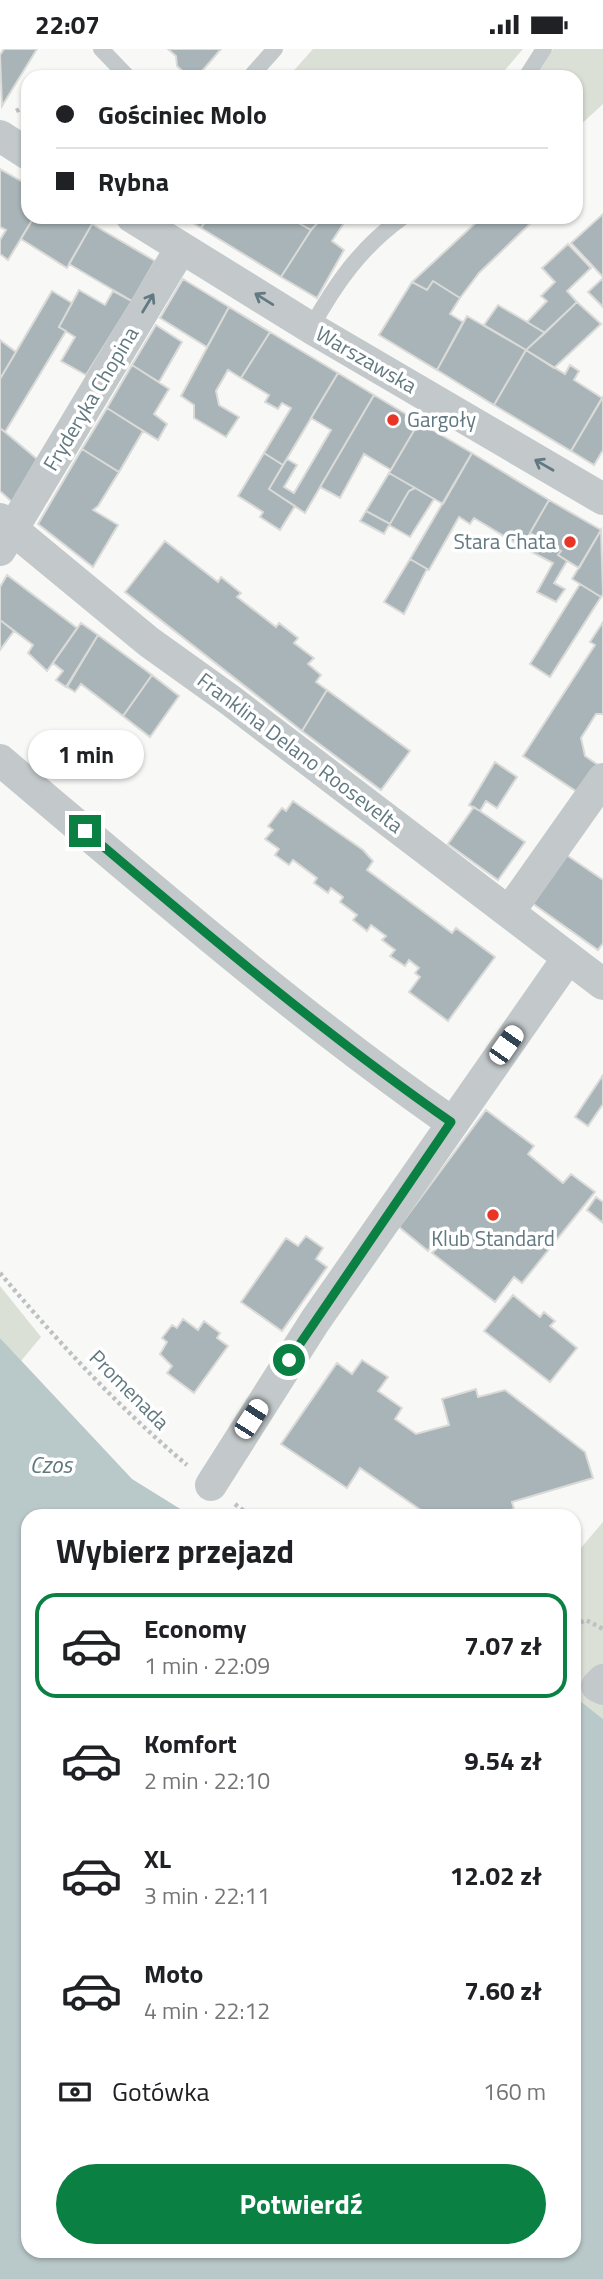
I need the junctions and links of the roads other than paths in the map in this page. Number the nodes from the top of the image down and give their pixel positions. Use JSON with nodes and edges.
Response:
{"nodes":[{"id":1,"x":101,"y":49,"type":"edge"},
{"id":2,"x":275,"y":49,"type":"edge"},
{"id":3,"x":544,"y":49,"type":"edge"},
{"id":4,"x":121,"y":70,"type":"edge"},
{"id":5,"x":256,"y":70,"type":"edge"},
{"id":6,"x":530,"y":70,"type":"edge"},
{"id":7,"x":0,"y":137,"type":"edge"},
{"id":8,"x":21,"y":149,"type":"edge"},
{"id":9,"x":143,"y":224,"type":"edge"},
{"id":10,"x":395,"y":224,"type":"edge"},
{"id":11,"x":181,"y":248,"type":"junction"},
{"id":12,"x":311,"y":328,"type":"junction"},
{"id":13,"x":603,"y":499,"type":"edge"},
{"id":14,"x":4,"y":532,"type":"edge"},
{"id":15,"x":0,"y":759,"type":"edge"},
{"id":16,"x":603,"y":779,"type":"edge"},
{"id":17,"x":509,"y":912,"type":"junction"},
{"id":18,"x":568,"y":958,"type":"junction"},
{"id":19,"x":603,"y":983,"type":"edge"},
{"id":20,"x":451,"y":1122,"type":"junction"},
{"id":21,"x":211,"y":1485,"type":"road end"},
{"id":22,"x":603,"y":1680,"type":"edge"},
{"id":23,"x":603,"y":1689,"type":"edge"}],
"edges":[{"from":1,"to":4,"type":"lane"},
{"from":2,"to":5,"type":"lane"},
{"from":3,"to":6,"type":"lane"},
{"from":7,"to":8,"type":"street"},
{"from":9,"to":11,"type":"street","name":"Warszawska"},
{"from":10,"to":12,"type":"lane"},
{"from":12,"to":11,"type":"street","name":"Warszawska","one_way":true},
{"from":14,"to":11,"type":"street","name":"Fryderyka Chopina","one_way":true},
{"from":13,"to":12,"type":"street","name":"Warszawska","one_way":true},
{"from":14,"to":17,"type":"street","name":"Franklina Delano Roosevelta"},
{"from":15,"to":20,"type":"street"},
{"from":16,"to":17,"type":"street"},
{"from":17,"to":18,"type":"street","name":"Franklina Delano Roosevelta"},
{"from":18,"to":19,"type":"street","name":"Franklina Delano Roosevelta"},
{"from":18,"to":20,"type":"street"},
{"from":20,"to":21,"type":"street"},
{"from":22,"to":23,"type":"street"}]}
